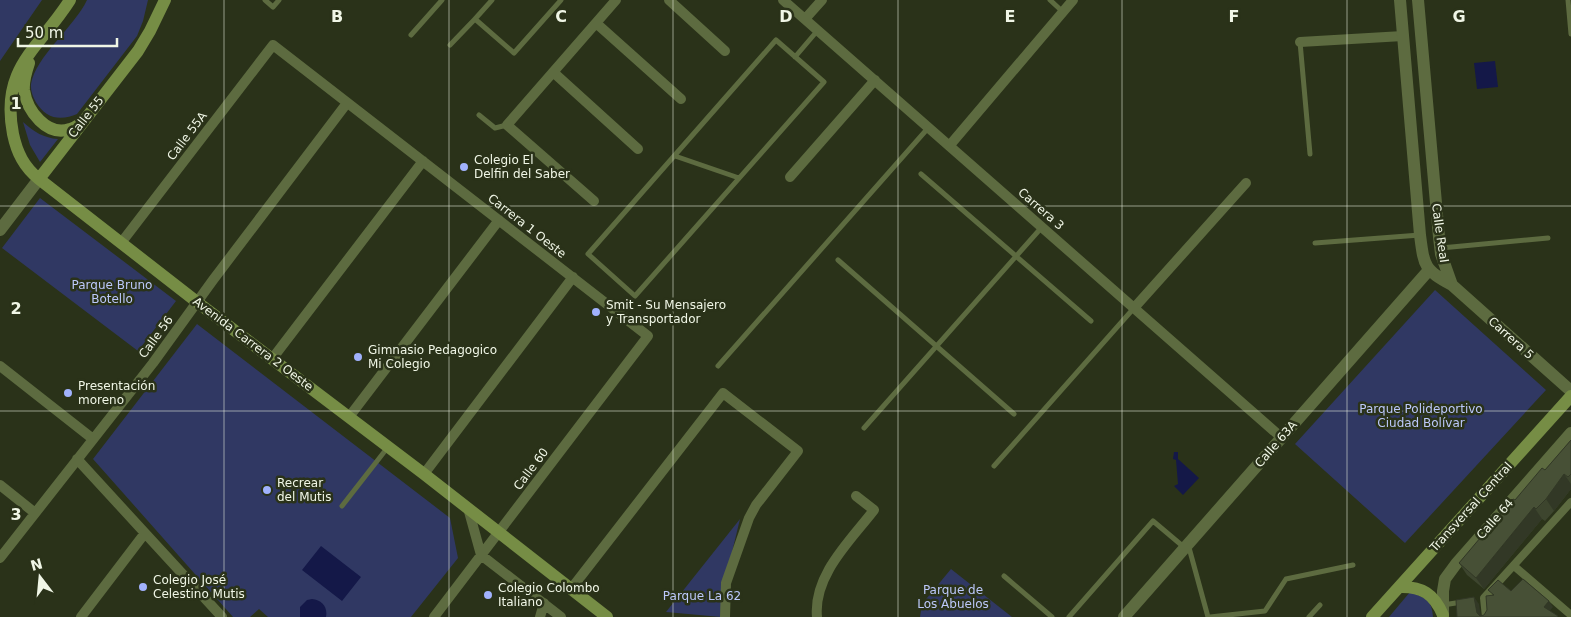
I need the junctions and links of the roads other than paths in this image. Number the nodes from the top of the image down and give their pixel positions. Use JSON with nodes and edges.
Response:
{"nodes":[{"id":1,"x":70,"y":0,"type":"edge"},
{"id":2,"x":155,"y":0,"type":"edge"},
{"id":3,"x":165,"y":0,"type":"edge"},
{"id":4,"x":265,"y":0,"type":"edge"},
{"id":5,"x":279,"y":0,"type":"edge"},
{"id":6,"x":442,"y":0,"type":"edge"},
{"id":7,"x":492,"y":0,"type":"edge"},
{"id":8,"x":561,"y":0,"type":"edge"},
{"id":9,"x":616,"y":0,"type":"edge"},
{"id":10,"x":669,"y":0,"type":"edge"},
{"id":11,"x":783,"y":0,"type":"edge"},
{"id":12,"x":822,"y":0,"type":"edge"},
{"id":13,"x":1050,"y":0,"type":"edge"},
{"id":14,"x":1073,"y":0,"type":"edge"},
{"id":15,"x":1400,"y":0,"type":"edge"},
{"id":16,"x":1418,"y":0,"type":"edge"},
{"id":17,"x":1568,"y":0,"type":"edge"},
{"id":18,"x":1063,"y":12,"type":"junction"},
{"id":19,"x":475,"y":19,"type":"junction"},
{"id":20,"x":805,"y":19,"type":"junction"},
{"id":21,"x":596,"y":23,"type":"junction"},
{"id":22,"x":818,"y":30,"type":"junction"},
{"id":23,"x":150,"y":31,"type":"junction"},
{"id":24,"x":1571,"y":34,"type":"edge"},
{"id":25,"x":411,"y":35,"type":"dead end"},
{"id":26,"x":1403,"y":36,"type":"junction"},
{"id":27,"x":1300,"y":42,"type":"joint"},
{"id":28,"x":273,"y":44,"type":"joint"},
{"id":29,"x":450,"y":45,"type":"dead end"},
{"id":30,"x":34,"y":46,"type":"junction"},
{"id":31,"x":725,"y":51,"type":"dead end"},
{"id":32,"x":795,"y":57,"type":"junction"},
{"id":33,"x":553,"y":72,"type":"junction"},
{"id":34,"x":876,"y":80,"type":"junction"},
{"id":35,"x":681,"y":99,"type":"dead end"},
{"id":36,"x":347,"y":103,"type":"junction"},
{"id":37,"x":478,"y":115,"type":"dead end"},
{"id":38,"x":82,"y":123,"type":"junction"},
{"id":39,"x":507,"y":125,"type":"junction"},
{"id":40,"x":929,"y":127,"type":"junction"},
{"id":41,"x":950,"y":145,"type":"junction"},
{"id":42,"x":638,"y":149,"type":"dead end"},
{"id":43,"x":1310,"y":154,"type":"dead end"},
{"id":44,"x":675,"y":156,"type":"junction"},
{"id":45,"x":423,"y":161,"type":"junction"},
{"id":46,"x":921,"y":174,"type":"dead end"},
{"id":47,"x":790,"y":176,"type":"dead end"},
{"id":48,"x":739,"y":178,"type":"junction"},
{"id":49,"x":38,"y":179,"type":"junction"},
{"id":50,"x":1246,"y":183,"type":"dead end"},
{"id":51,"x":594,"y":201,"type":"dead end"},
{"id":52,"x":499,"y":220,"type":"junction"},
{"id":53,"x":1042,"y":227,"type":"junction"},
{"id":54,"x":0,"y":230,"type":"edge"},
{"id":55,"x":1420,"y":235,"type":"junction"},
{"id":56,"x":1548,"y":238,"type":"dead end"},
{"id":57,"x":121,"y":243,"type":"junction"},
{"id":58,"x":1315,"y":243,"type":"dead end"},
{"id":59,"x":1440,"y":248,"type":"junction"},
{"id":60,"x":1016,"y":256,"type":"junction"},
{"id":61,"x":838,"y":260,"type":"dead end"},
{"id":62,"x":1429,"y":270,"type":"junction"},
{"id":63,"x":573,"y":277,"type":"junction"},
{"id":64,"x":1452,"y":285,"type":"junction"},
{"id":65,"x":197,"y":302,"type":"junction"},
{"id":66,"x":1134,"y":308,"type":"junction"},
{"id":67,"x":1091,"y":321,"type":"dead end"},
{"id":68,"x":648,"y":336,"type":"joint"},
{"id":69,"x":937,"y":346,"type":"junction"},
{"id":70,"x":272,"y":359,"type":"junction"},
{"id":71,"x":0,"y":366,"type":"edge"},
{"id":72,"x":718,"y":366,"type":"dead end"},
{"id":73,"x":1571,"y":391,"type":"edge"},
{"id":74,"x":1571,"y":396,"type":"edge"},
{"id":75,"x":1014,"y":414,"type":"dead end"},
{"id":76,"x":349,"y":417,"type":"junction"},
{"id":77,"x":864,"y":428,"type":"dead end"},
{"id":78,"x":1571,"y":433,"type":"edge"},
{"id":79,"x":1282,"y":438,"type":"junction"},
{"id":80,"x":93,"y":439,"type":"junction"},
{"id":81,"x":388,"y":447,"type":"junction"},
{"id":82,"x":77,"y":459,"type":"junction"},
{"id":83,"x":994,"y":466,"type":"dead end"},
{"id":84,"x":424,"y":474,"type":"junction"},
{"id":85,"x":0,"y":485,"type":"edge"},
{"id":86,"x":856,"y":496,"type":"dead end"},
{"id":87,"x":1570,"y":504,"type":"edge"},
{"id":88,"x":342,"y":506,"type":"dead end"},
{"id":89,"x":468,"y":508,"type":"junction"},
{"id":90,"x":36,"y":513,"type":"junction"},
{"id":91,"x":498,"y":532,"type":"junction"},
{"id":92,"x":145,"y":533,"type":"junction"},
{"id":93,"x":1187,"y":546,"type":"junction"},
{"id":94,"x":481,"y":555,"type":"junction"},
{"id":95,"x":0,"y":558,"type":"edge"},
{"id":96,"x":1353,"y":565,"type":"dead end"},
{"id":97,"x":1514,"y":566,"type":"junction"},
{"id":98,"x":1004,"y":576,"type":"dead end"},
{"id":99,"x":1399,"y":587,"type":"junction"},
{"id":100,"x":572,"y":589,"type":"junction"},
{"id":101,"x":1478,"y":599,"type":"junction"},
{"id":102,"x":544,"y":604,"type":"junction"},
{"id":103,"x":1320,"y":605,"type":"dead end"},
{"id":104,"x":1443,"y":612,"type":"edge"},
{"id":105,"x":1571,"y":615,"type":"edge"},
{"id":106,"x":82,"y":617,"type":"edge"},
{"id":107,"x":222,"y":617,"type":"edge"},
{"id":108,"x":434,"y":617,"type":"edge"},
{"id":109,"x":540,"y":617,"type":"edge"},
{"id":110,"x":561,"y":617,"type":"edge"},
{"id":111,"x":607,"y":617,"type":"edge"},
{"id":112,"x":725,"y":617,"type":"edge"},
{"id":113,"x":817,"y":617,"type":"edge"},
{"id":114,"x":1052,"y":617,"type":"edge"},
{"id":115,"x":1069,"y":617,"type":"edge"},
{"id":116,"x":1124,"y":617,"type":"edge"},
{"id":117,"x":1209,"y":617,"type":"edge"},
{"id":118,"x":1309,"y":617,"type":"edge"},
{"id":119,"x":1372,"y":617,"type":"edge"},
{"id":120,"x":1486,"y":617,"type":"edge"}],
"edges":[{"from":1,"to":30,"type":"main road","name":"Avenida Carrera 2 Oeste"},
{"from":2,"to":23,"type":"main road"},
{"from":3,"to":23,"type":"main road","name":"Calle 55"},
{"from":4,"to":5,"type":"lane"},
{"from":6,"to":25,"type":"lane"},
{"from":7,"to":19,"type":"lane"},
{"from":8,"to":19,"type":"lane"},
{"from":9,"to":21,"type":"street"},
{"from":10,"to":31,"type":"street"},
{"from":11,"to":20,"type":"street","name":"Carrera 3"},
{"from":12,"to":20,"type":"street"},
{"from":13,"to":18,"type":"lane"},
{"from":14,"to":18,"type":"street"},
{"from":15,"to":26,"type":"street","name":"Calle Real"},
{"from":16,"to":59,"type":"street","name":"Calle Real"},
{"from":17,"to":24,"type":"lane"},
{"from":18,"to":41,"type":"street"},
{"from":19,"to":29,"type":"lane"},
{"from":20,"to":22,"type":"street","name":"Carrera 3"},
{"from":21,"to":33,"type":"street"},
{"from":21,"to":35,"type":"street"},
{"from":22,"to":32,"type":"lane"},
{"from":22,"to":34,"type":"street","name":"Carrera 3"},
{"from":23,"to":38,"type":"main road","name":"Calle 55"},
{"from":26,"to":27,"type":"street"},
{"from":26,"to":55,"type":"street","name":"Calle Real"},
{"from":27,"to":43,"type":"lane"},
{"from":28,"to":36,"type":"street","name":"Carrera 1 Oeste"},
{"from":28,"to":57,"type":"street","name":"Calle 55A"},
{"from":30,"to":38,"type":"main road"},
{"from":30,"to":49,"type":"main road","name":"Avenida Carrera 2 Oeste"},
{"from":32,"to":44,"type":"lane"},
{"from":32,"to":48,"type":"lane"},
{"from":33,"to":39,"type":"street"},
{"from":33,"to":42,"type":"street"},
{"from":34,"to":40,"type":"street","name":"Carrera 3"},
{"from":34,"to":47,"type":"street"},
{"from":36,"to":45,"type":"street","name":"Carrera 1 Oeste"},
{"from":36,"to":65,"type":"street","name":"Calle 56"},
{"from":37,"to":39,"type":"lane"},
{"from":38,"to":49,"type":"main road","name":"Calle 55"},
{"from":39,"to":51,"type":"street"},
{"from":40,"to":41,"type":"street","name":"Carrera 3"},
{"from":40,"to":72,"type":"lane"},
{"from":41,"to":53,"type":"street","name":"Carrera 3"},
{"from":44,"to":48,"type":"lane"},
{"from":44,"to":48,"type":"lane"},
{"from":45,"to":52,"type":"street","name":"Carrera 1 Oeste"},
{"from":45,"to":70,"type":"street"},
{"from":46,"to":60,"type":"lane"},
{"from":49,"to":54,"type":"street","name":"Calle 55"},
{"from":49,"to":57,"type":"main road","name":"Avenida Carrera 2 Oeste"},
{"from":50,"to":66,"type":"street"},
{"from":52,"to":63,"type":"street","name":"Carrera 1 Oeste"},
{"from":52,"to":76,"type":"street"},
{"from":53,"to":60,"type":"lane"},
{"from":53,"to":66,"type":"street","name":"Carrera 3"},
{"from":55,"to":58,"type":"lane"},
{"from":55,"to":62,"type":"street","name":"Calle Real"},
{"from":56,"to":59,"type":"lane"},
{"from":57,"to":65,"type":"main road","name":"Avenida Carrera 2 Oeste"},
{"from":59,"to":64,"type":"street","name":"Calle Real"},
{"from":60,"to":67,"type":"lane"},
{"from":60,"to":69,"type":"lane"},
{"from":61,"to":69,"type":"lane"},
{"from":62,"to":64,"type":"street","name":"Calle Real"},
{"from":62,"to":79,"type":"street","name":"Calle 63A"},
{"from":63,"to":68,"type":"street","name":"Carrera 1 Oeste"},
{"from":63,"to":84,"type":"street"},
{"from":64,"to":73,"type":"street","name":"Carrera 5"},
{"from":65,"to":70,"type":"main road","name":"Avenida Carrera 2 Oeste"},
{"from":65,"to":80,"type":"street","name":"Calle 56"},
{"from":66,"to":79,"type":"street","name":"Carrera 3"},
{"from":66,"to":83,"type":"lane"},
{"from":68,"to":91,"type":"street","name":"Calle 60"},
{"from":69,"to":75,"type":"lane"},
{"from":69,"to":77,"type":"lane"},
{"from":70,"to":76,"type":"main road","name":"Avenida Carrera 2 Oeste"},
{"from":71,"to":80,"type":"street"},
{"from":74,"to":99,"type":"main road","name":"Transversal Central"},
{"from":76,"to":81,"type":"main road","name":"Avenida Carrera 2 Oeste"},
{"from":78,"to":104,"type":"street","name":"Calle 64"},
{"from":79,"to":93,"type":"street","name":"Calle 63A"},
{"from":80,"to":82,"type":"street","name":"Calle 56"},
{"from":81,"to":84,"type":"main road","name":"Avenida Carrera 2 Oeste"},
{"from":81,"to":88,"type":"lane"},
{"from":82,"to":90,"type":"street","name":"Calle 56"},
{"from":82,"to":92,"type":"street"},
{"from":84,"to":89,"type":"main road","name":"Avenida Carrera 2 Oeste"},
{"from":85,"to":90,"type":"street"},
{"from":86,"to":113,"type":"street"},
{"from":87,"to":97,"type":"street"},
{"from":89,"to":91,"type":"main road","name":"Avenida Carrera 2 Oeste"},
{"from":89,"to":94,"type":"street"},
{"from":90,"to":95,"type":"street","name":"Calle 56"},
{"from":91,"to":94,"type":"street","name":"Calle 60"},
{"from":91,"to":100,"type":"main road","name":"Avenida Carrera 2 Oeste"},
{"from":92,"to":106,"type":"street"},
{"from":92,"to":107,"type":"street"},
{"from":93,"to":115,"type":"lane"},
{"from":93,"to":116,"type":"street","name":"Calle 63A"},
{"from":93,"to":117,"type":"lane"},
{"from":94,"to":102,"type":"street"},
{"from":94,"to":108,"type":"street","name":"Calle 60"},
{"from":96,"to":117,"type":"lane"},
{"from":97,"to":101,"type":"street"},
{"from":97,"to":105,"type":"street"},
{"from":98,"to":114,"type":"lane"},
{"from":99,"to":104,"type":"main road"},
{"from":99,"to":119,"type":"main road","name":"Transversal Central"},
{"from":100,"to":111,"type":"main road","name":"Avenida Carrera 2 Oeste"},
{"from":100,"to":112,"type":"street"},
{"from":101,"to":104,"type":"lane"},
{"from":101,"to":120,"type":"street"},
{"from":102,"to":109,"type":"street"},
{"from":102,"to":110,"type":"street"},
{"from":103,"to":118,"type":"lane"}]}
